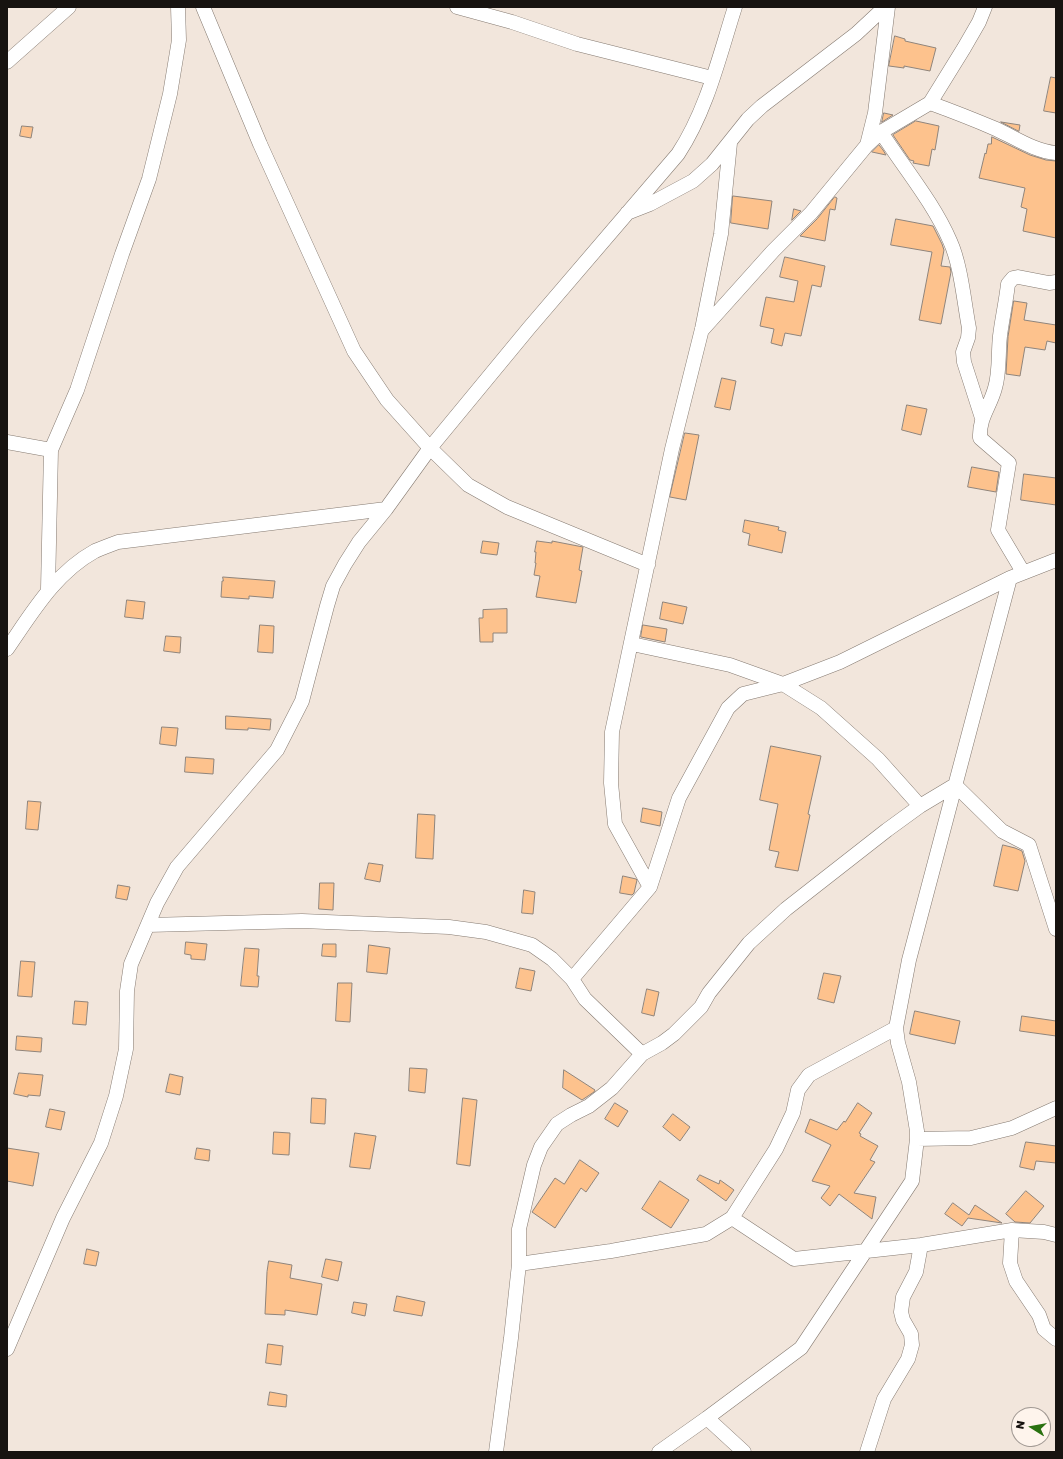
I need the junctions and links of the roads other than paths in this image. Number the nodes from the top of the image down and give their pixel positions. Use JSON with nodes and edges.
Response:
{"nodes":[{"id":1,"x":69,"y":7,"type":"edge"},
{"id":2,"x":178,"y":7,"type":"edge"},
{"id":3,"x":203,"y":7,"type":"edge"},
{"id":4,"x":457,"y":7,"type":"edge"},
{"id":5,"x":735,"y":7,"type":"edge"},
{"id":6,"x":885,"y":7,"type":"edge"},
{"id":7,"x":888,"y":7,"type":"edge"},
{"id":8,"x":985,"y":7,"type":"edge"},
{"id":9,"x":7,"y":62,"type":"edge"},
{"id":10,"x":712,"y":78,"type":"junction"},
{"id":11,"x":930,"y":103,"type":"junction"},
{"id":12,"x":881,"y":132,"type":"junction"},
{"id":13,"x":730,"y":143,"type":"junction"},
{"id":14,"x":867,"y":146,"type":"junction"},
{"id":15,"x":1056,"y":152,"type":"edge"},
{"id":16,"x":627,"y":213,"type":"junction"},
{"id":17,"x":1056,"y":282,"type":"edge"},
{"id":18,"x":702,"y":329,"type":"junction"},
{"id":19,"x":982,"y":418,"type":"junction"},
{"id":20,"x":7,"y":442,"type":"edge"},
{"id":21,"x":430,"y":448,"type":"junction"},
{"id":22,"x":51,"y":450,"type":"junction"},
{"id":23,"x":386,"y":509,"type":"junction"},
{"id":24,"x":1056,"y":560,"type":"edge"},
{"id":25,"x":648,"y":565,"type":"junction"},
{"id":26,"x":1023,"y":572,"type":"junction"},
{"id":27,"x":1010,"y":578,"type":"junction"},
{"id":28,"x":48,"y":589,"type":"junction"},
{"id":29,"x":632,"y":644,"type":"junction"},
{"id":30,"x":7,"y":650,"type":"edge"},
{"id":31,"x":783,"y":684,"type":"junction"},
{"id":32,"x":955,"y":785,"type":"junction"},
{"id":33,"x":920,"y":806,"type":"junction"},
{"id":34,"x":650,"y":887,"type":"junction"},
{"id":35,"x":148,"y":925,"type":"junction"},
{"id":36,"x":1056,"y":929,"type":"edge"},
{"id":37,"x":572,"y":979,"type":"junction"},
{"id":38,"x":896,"y":1028,"type":"junction"},
{"id":39,"x":642,"y":1054,"type":"junction"},
{"id":40,"x":1056,"y":1108,"type":"edge"},
{"id":41,"x":917,"y":1139,"type":"junction"},
{"id":42,"x":732,"y":1218,"type":"junction"},
{"id":43,"x":1012,"y":1230,"type":"junction"},
{"id":44,"x":1056,"y":1235,"type":"edge"},
{"id":45,"x":921,"y":1245,"type":"junction"},
{"id":46,"x":867,"y":1251,"type":"junction"},
{"id":47,"x":519,"y":1264,"type":"junction"},
{"id":48,"x":1056,"y":1339,"type":"edge"},
{"id":49,"x":7,"y":1349,"type":"edge"},
{"id":50,"x":707,"y":1418,"type":"junction"},
{"id":51,"x":496,"y":1452,"type":"edge"},
{"id":52,"x":659,"y":1452,"type":"edge"},
{"id":53,"x":744,"y":1452,"type":"edge"},
{"id":54,"x":867,"y":1452,"type":"edge"}],
"edges":[{"from":1,"to":9,"type":"street"},
{"from":2,"to":22,"type":"street"},
{"from":3,"to":21,"type":"street"},
{"from":4,"to":10,"type":"street"},
{"from":5,"to":10,"type":"street"},
{"from":6,"to":13,"type":"street"},
{"from":7,"to":14,"type":"street"},
{"from":8,"to":11,"type":"street"},
{"from":10,"to":16,"type":"street"},
{"from":11,"to":12,"type":"street"},
{"from":11,"to":15,"type":"street"},
{"from":12,"to":14,"type":"street"},
{"from":12,"to":19,"type":"street"},
{"from":13,"to":16,"type":"street"},
{"from":13,"to":18,"type":"street"},
{"from":14,"to":18,"type":"street"},
{"from":16,"to":21,"type":"street"},
{"from":17,"to":19,"type":"street"},
{"from":18,"to":25,"type":"street"},
{"from":19,"to":26,"type":"street"},
{"from":20,"to":22,"type":"street"},
{"from":21,"to":23,"type":"street"},
{"from":21,"to":25,"type":"street"},
{"from":22,"to":28,"type":"street"},
{"from":23,"to":28,"type":"street"},
{"from":23,"to":35,"type":"street"},
{"from":24,"to":26,"type":"street"},
{"from":25,"to":29,"type":"street"},
{"from":26,"to":27,"type":"street"},
{"from":27,"to":31,"type":"street"},
{"from":27,"to":32,"type":"street"},
{"from":28,"to":30,"type":"street"},
{"from":29,"to":31,"type":"street"},
{"from":29,"to":34,"type":"street"},
{"from":31,"to":33,"type":"street"},
{"from":31,"to":34,"type":"street"},
{"from":32,"to":33,"type":"street"},
{"from":32,"to":36,"type":"street"},
{"from":32,"to":38,"type":"street"},
{"from":33,"to":39,"type":"street"},
{"from":34,"to":37,"type":"street"},
{"from":35,"to":37,"type":"street"},
{"from":35,"to":49,"type":"street"},
{"from":37,"to":39,"type":"street"},
{"from":38,"to":41,"type":"street"},
{"from":38,"to":42,"type":"street"},
{"from":39,"to":47,"type":"street"},
{"from":40,"to":41,"type":"street"},
{"from":41,"to":46,"type":"street"},
{"from":42,"to":46,"type":"street"},
{"from":42,"to":47,"type":"street"},
{"from":43,"to":44,"type":"street"},
{"from":43,"to":45,"type":"street"},
{"from":43,"to":48,"type":"street"},
{"from":45,"to":46,"type":"street"},
{"from":45,"to":54,"type":"street"},
{"from":46,"to":50,"type":"street"},
{"from":47,"to":51,"type":"street"},
{"from":50,"to":52,"type":"street"},
{"from":50,"to":53,"type":"street"}]}
